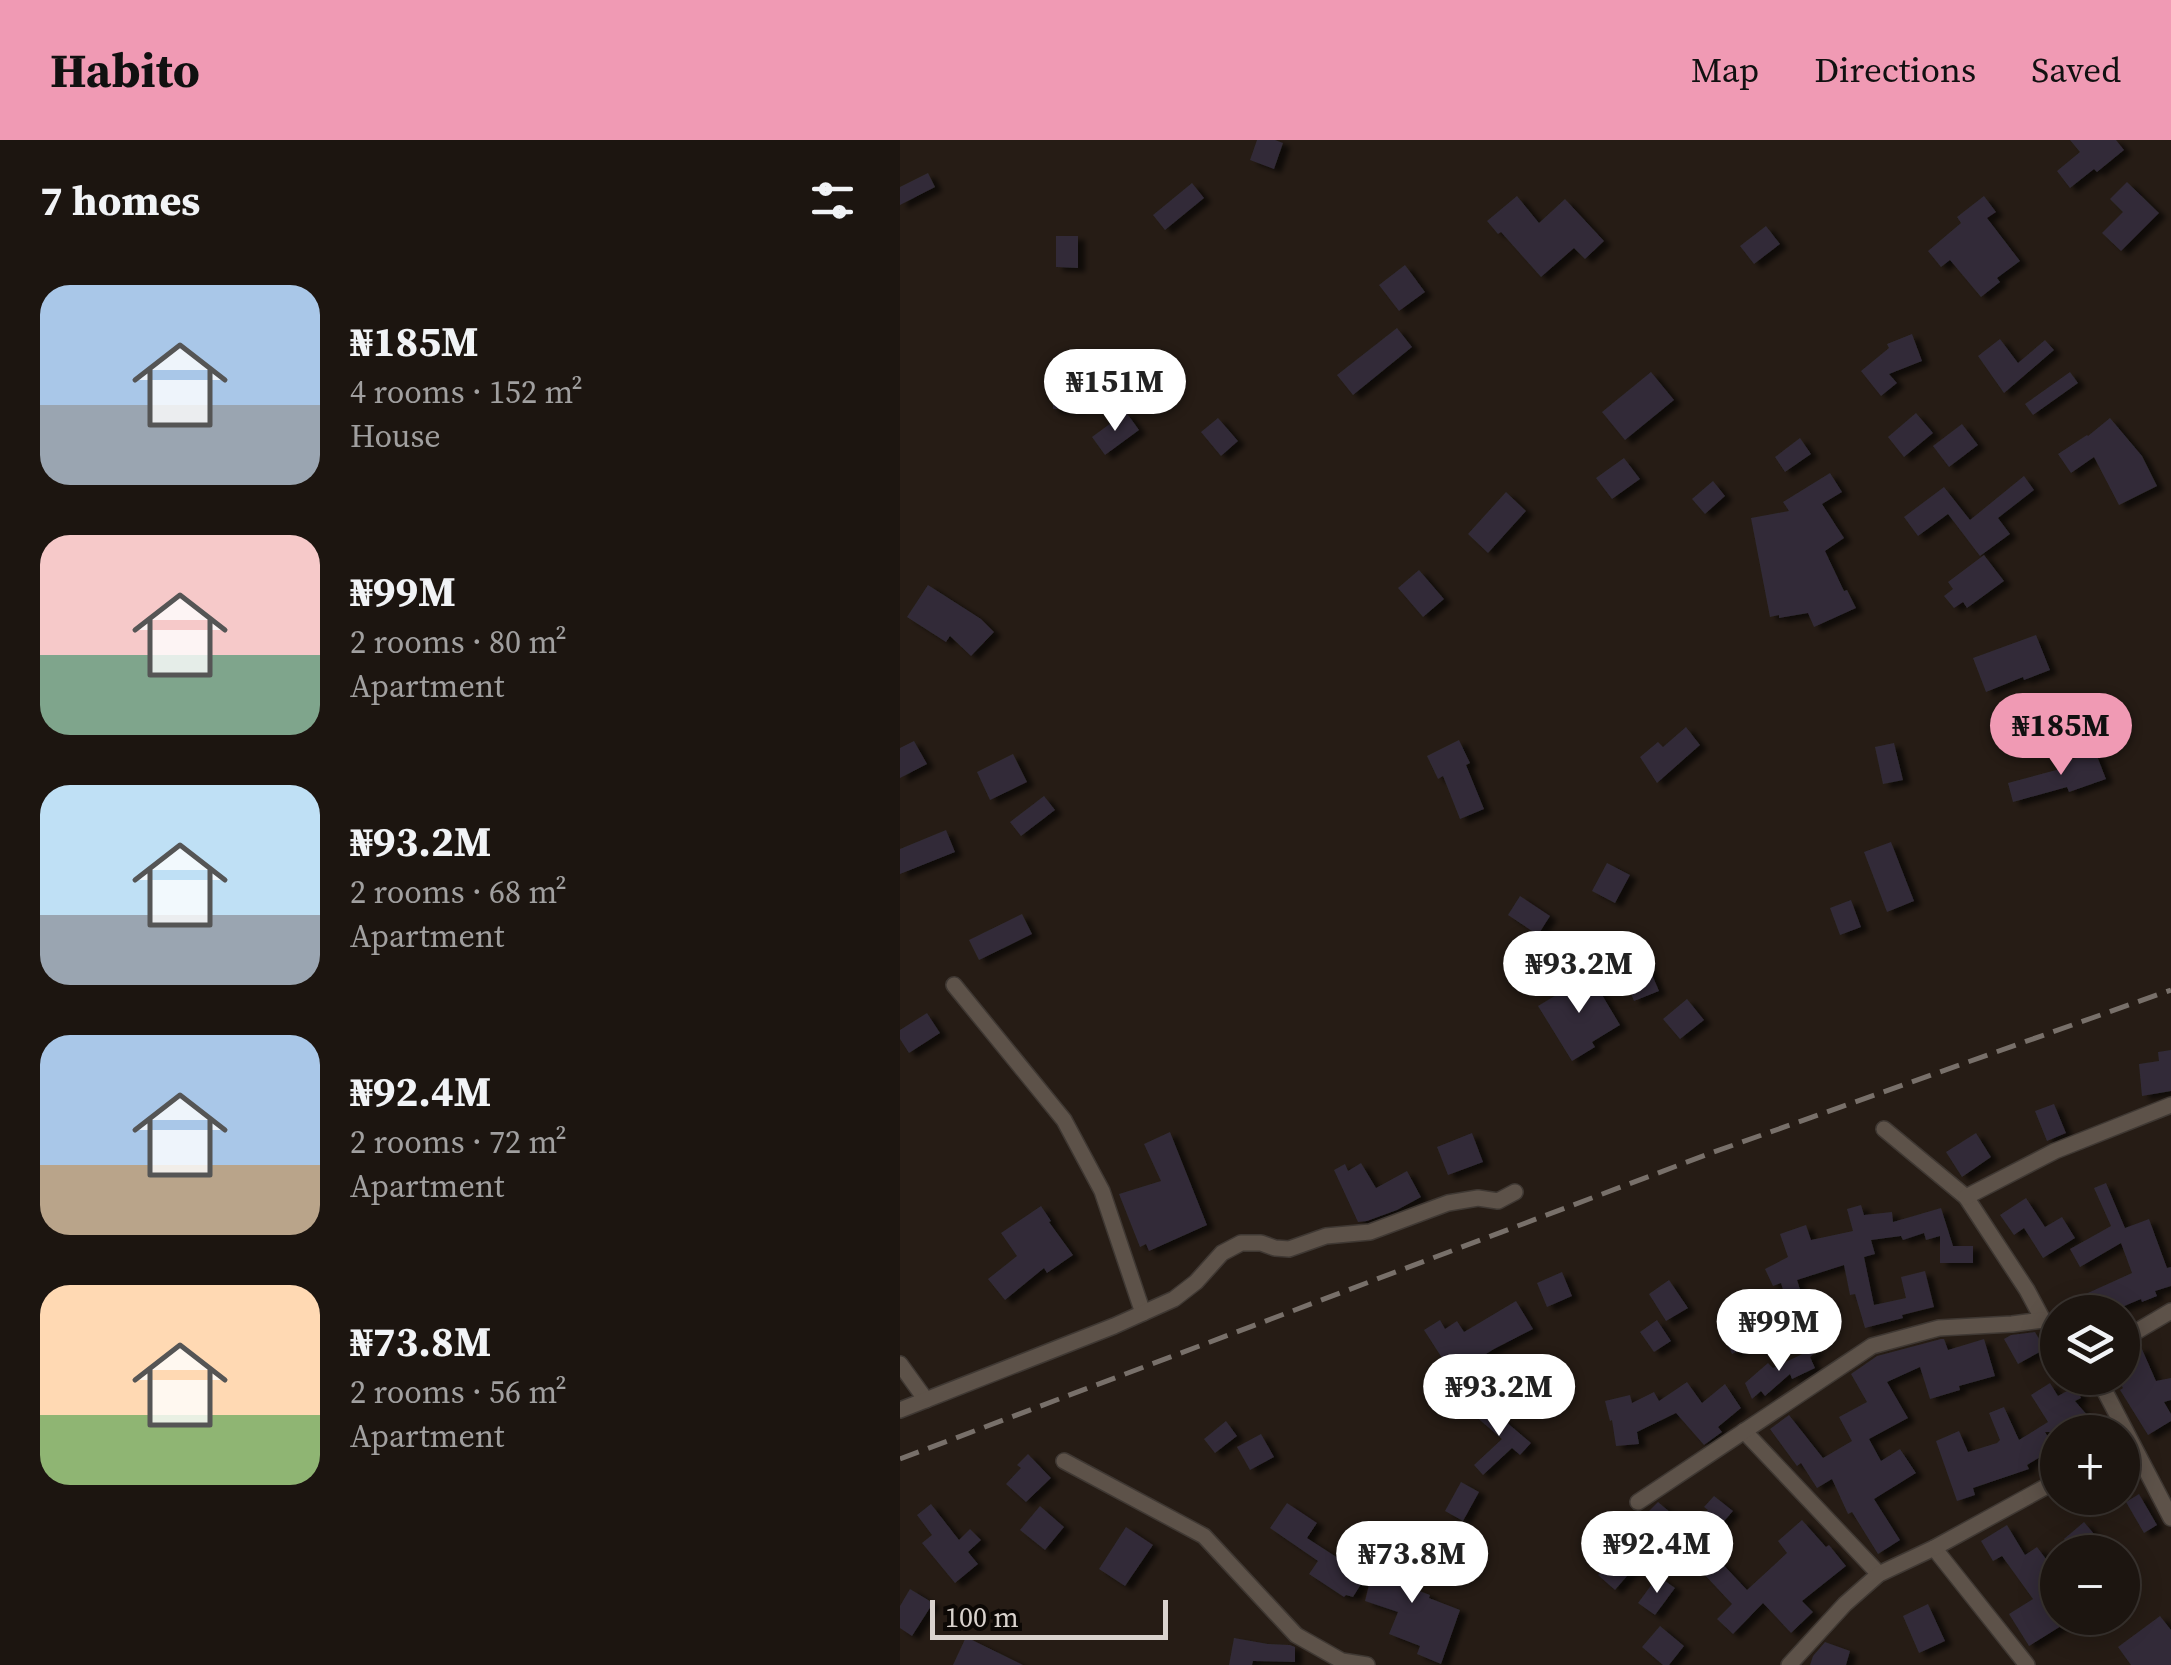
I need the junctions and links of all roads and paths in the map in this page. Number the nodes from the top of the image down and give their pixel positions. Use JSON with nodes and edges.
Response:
{"nodes":[{"id":1,"x":954,"y":985,"type":"dead end"},
{"id":2,"x":2171,"y":1105,"type":"edge"},
{"id":3,"x":1884,"y":1128,"type":"dead end"},
{"id":4,"x":1515,"y":1192,"type":"dead end"},
{"id":5,"x":1966,"y":1196,"type":"junction"},
{"id":6,"x":2171,"y":1311,"type":"edge"},
{"id":7,"x":1142,"y":1313,"type":"junction"},
{"id":8,"x":2040,"y":1314,"type":"edge"},
{"id":9,"x":2040,"y":1320,"type":"edge"},
{"id":10,"x":2140,"y":1329,"type":"edge"},
{"id":11,"x":900,"y":1364,"type":"edge"},
{"id":12,"x":926,"y":1400,"type":"junction"},
{"id":13,"x":900,"y":1410,"type":"edge"},
{"id":14,"x":1744,"y":1431,"type":"junction"},
{"id":15,"x":1064,"y":1461,"type":"dead end"},
{"id":16,"x":2140,"y":1465,"type":"edge"},
{"id":17,"x":2040,"y":1490,"type":"edge"},
{"id":18,"x":1638,"y":1502,"type":"dead end"},
{"id":19,"x":2171,"y":1518,"type":"edge"},
{"id":20,"x":1934,"y":1548,"type":"junction"},
{"id":21,"x":1878,"y":1574,"type":"junction"},
{"id":22,"x":1342,"y":1663,"type":"edge"},
{"id":23,"x":1368,"y":1665,"type":"edge"},
{"id":24,"x":1790,"y":1665,"type":"edge"},
{"id":25,"x":2027,"y":1665,"type":"edge"}],
"edges":[{"from":1,"to":7,"type":"street"},
{"from":2,"to":5,"type":"street"},
{"from":3,"to":5,"type":"street"},
{"from":4,"to":7,"type":"street"},
{"from":5,"to":8,"type":"street"},
{"from":6,"to":10,"type":"street"},
{"from":7,"to":12,"type":"street"},
{"from":9,"to":14,"type":"street"},
{"from":11,"to":12,"type":"street"},
{"from":12,"to":13,"type":"street"},
{"from":14,"to":18,"type":"street"},
{"from":14,"to":21,"type":"street"},
{"from":15,"to":22,"type":"street"},
{"from":16,"to":19,"type":"street"},
{"from":17,"to":20,"type":"street"},
{"from":20,"to":21,"type":"street"},
{"from":20,"to":25,"type":"street"},
{"from":21,"to":24,"type":"street"},
{"from":22,"to":23,"type":"street"}]}
